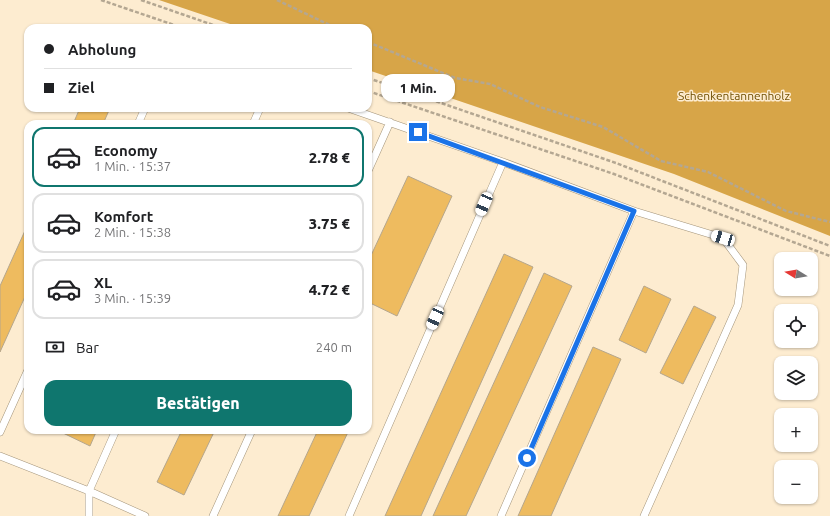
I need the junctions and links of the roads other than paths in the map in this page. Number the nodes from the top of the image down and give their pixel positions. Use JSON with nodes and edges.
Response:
{"nodes":[{"id":1,"x":360,"y":112,"type":"edge"},
{"id":2,"x":390,"y":122,"type":"junction"},
{"id":3,"x":372,"y":162,"type":"edge"},
{"id":4,"x":503,"y":162,"type":"junction"},
{"id":5,"x":634,"y":211,"type":"junction"},
{"id":6,"x":24,"y":379,"type":"edge"},
{"id":7,"x":0,"y":432,"type":"edge"},
{"id":8,"x":114,"y":434,"type":"edge"},
{"id":9,"x":250,"y":434,"type":"edge"},
{"id":10,"x":0,"y":456,"type":"edge"},
{"id":11,"x":89,"y":491,"type":"junction"},
{"id":12,"x":89,"y":516,"type":"edge"},
{"id":13,"x":146,"y":516,"type":"edge"},
{"id":14,"x":213,"y":516,"type":"edge"},
{"id":15,"x":349,"y":516,"type":"edge"},
{"id":16,"x":501,"y":516,"type":"edge"},
{"id":17,"x":644,"y":516,"type":"edge"}],
"edges":[{"from":1,"to":2,"type":"lane"},
{"from":2,"to":3,"type":"lane"},
{"from":2,"to":4,"type":"lane"},
{"from":4,"to":5,"type":"lane"},
{"from":4,"to":15,"type":"lane"},
{"from":5,"to":16,"type":"lane"},
{"from":5,"to":17,"type":"lane"},
{"from":6,"to":7,"type":"lane"},
{"from":8,"to":11,"type":"lane"},
{"from":9,"to":14,"type":"lane"},
{"from":10,"to":11,"type":"lane"},
{"from":11,"to":12,"type":"lane"},
{"from":11,"to":13,"type":"lane"}]}
